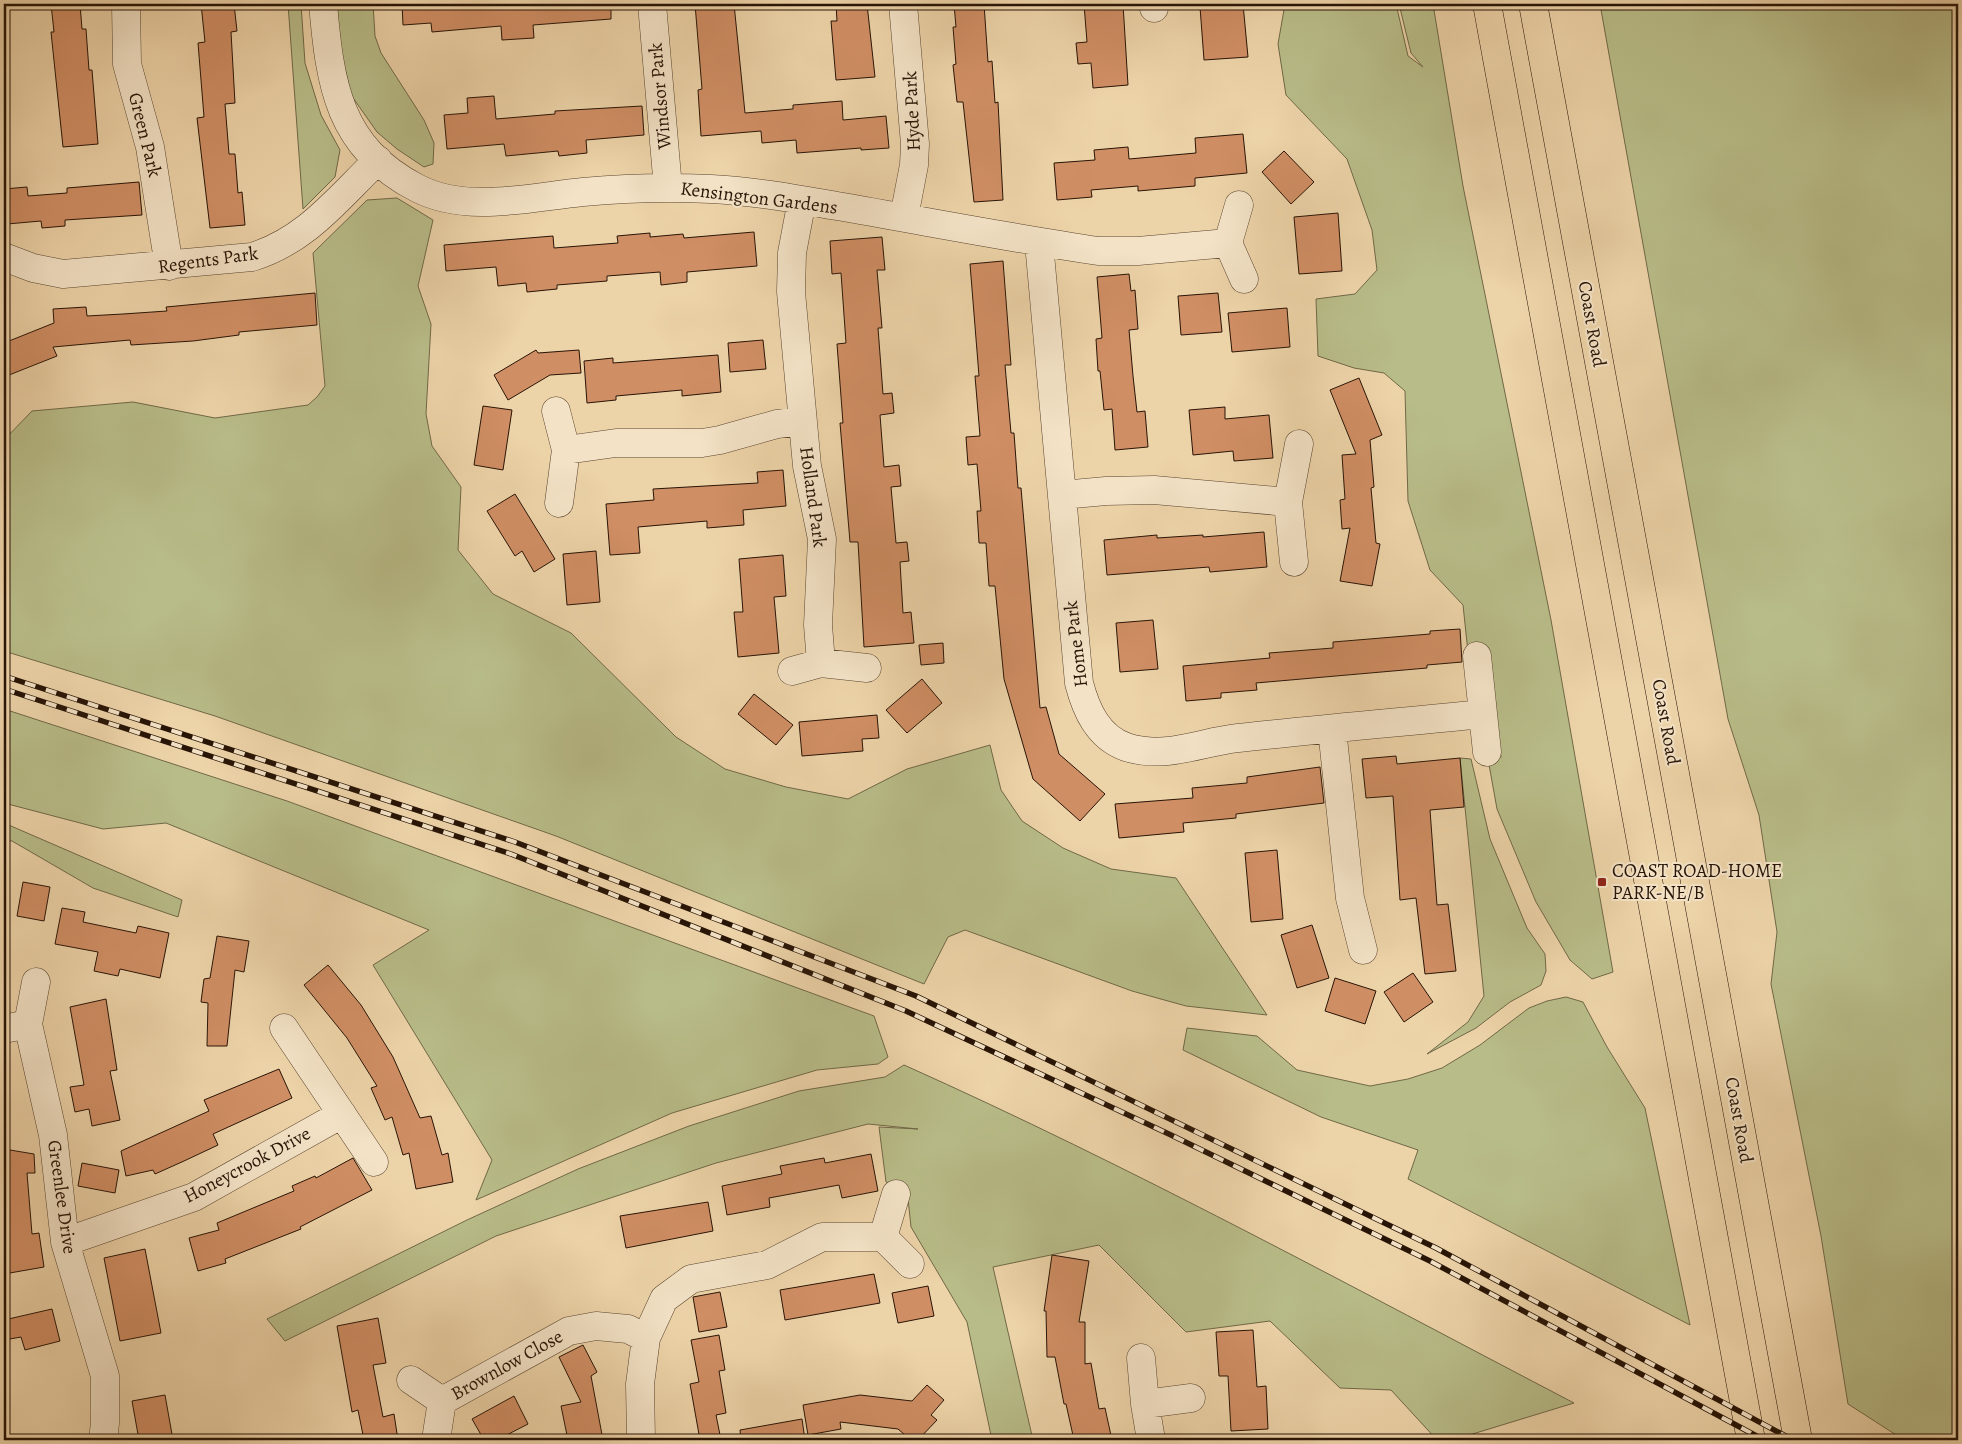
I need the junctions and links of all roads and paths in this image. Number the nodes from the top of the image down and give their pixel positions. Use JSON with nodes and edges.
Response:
{"nodes":[{"id":1,"x":126,"y":4,"type":"edge"},
{"id":2,"x":323,"y":4,"type":"edge"},
{"id":3,"x":652,"y":4,"type":"edge"},
{"id":4,"x":903,"y":4,"type":"edge"},
{"id":5,"x":1487,"y":4,"type":"edge"},
{"id":6,"x":1534,"y":4,"type":"edge"},
{"id":7,"x":378,"y":160,"type":"junction"},
{"id":8,"x":668,"y":188,"type":"junction"},
{"id":9,"x":802,"y":200,"type":"junction"},
{"id":10,"x":1239,"y":205,"type":"dead end"},
{"id":11,"x":904,"y":217,"type":"junction"},
{"id":12,"x":1039,"y":242,"type":"junction"},
{"id":13,"x":1228,"y":243,"type":"junction"},
{"id":14,"x":5,"y":260,"type":"edge"},
{"id":15,"x":169,"y":266,"type":"junction"},
{"id":16,"x":1244,"y":279,"type":"dead end"},
{"id":17,"x":556,"y":411,"type":"dead end"},
{"id":18,"x":802,"y":421,"type":"junction"},
{"id":19,"x":1299,"y":444,"type":"dead end"},
{"id":20,"x":566,"y":450,"type":"junction"},
{"id":21,"x":1062,"y":494,"type":"junction"},
{"id":22,"x":559,"y":502,"type":"dead end"},
{"id":23,"x":1288,"y":502,"type":"junction"},
{"id":24,"x":1294,"y":562,"type":"dead end"},
{"id":25,"x":1477,"y":656,"type":"dead end"},
{"id":26,"x":821,"y":662,"type":"junction"},
{"id":27,"x":867,"y":668,"type":"dead end"},
{"id":28,"x":792,"y":671,"type":"dead end"},
{"id":29,"x":1483,"y":714,"type":"junction"},
{"id":30,"x":1332,"y":729,"type":"junction"},
{"id":31,"x":1487,"y":752,"type":"dead end"},
{"id":32,"x":1363,"y":950,"type":"dead end"},
{"id":33,"x":36,"y":982,"type":"dead end"},
{"id":34,"x":16,"y":1026,"type":"edge"},
{"id":35,"x":284,"y":1028,"type":"dead end"},
{"id":36,"x":342,"y":1114,"type":"junction"},
{"id":37,"x":374,"y":1162,"type":"dead end"},
{"id":38,"x":896,"y":1194,"type":"dead end"},
{"id":39,"x":883,"y":1237,"type":"junction"},
{"id":40,"x":65,"y":1242,"type":"junction"},
{"id":41,"x":910,"y":1264,"type":"dead end"},
{"id":42,"x":646,"y":1338,"type":"junction"},
{"id":43,"x":1142,"y":1358,"type":"dead end"},
{"id":44,"x":411,"y":1380,"type":"dead end"},
{"id":45,"x":1191,"y":1398,"type":"dead end"},
{"id":46,"x":442,"y":1401,"type":"junction"},
{"id":47,"x":1145,"y":1404,"type":"junction"},
{"id":48,"x":103,"y":1440,"type":"edge"},
{"id":49,"x":436,"y":1440,"type":"edge"},
{"id":50,"x":641,"y":1440,"type":"edge"},
{"id":51,"x":1151,"y":1440,"type":"edge"},
{"id":52,"x":1750,"y":1440,"type":"edge"},
{"id":53,"x":1798,"y":1440,"type":"edge"}],
"edges":[{"from":1,"to":15,"type":"street","name":"Green Park"},
{"from":2,"to":7,"type":"street","name":"Kensington Gardens"},
{"from":3,"to":8,"type":"street","name":"Windsor Park"},
{"from":4,"to":11,"type":"street","name":"Hyde Park"},
{"from":5,"to":52,"type":"highway"},
{"from":6,"to":53,"type":"highway","name":"Coast Road"},
{"from":7,"to":8,"type":"street","name":"Kensington Gardens"},
{"from":7,"to":15,"type":"street","name":"Regents Park"},
{"from":8,"to":9,"type":"street","name":"Kensington Gardens"},
{"from":9,"to":11,"type":"street","name":"Kensington Gardens"},
{"from":9,"to":18,"type":"street","name":"Holland Park"},
{"from":10,"to":13,"type":"street"},
{"from":11,"to":12,"type":"street","name":"Kensington Gardens"},
{"from":12,"to":13,"type":"street","name":"Kensington Gardens"},
{"from":12,"to":21,"type":"street","name":"Home Park"},
{"from":13,"to":16,"type":"street"},
{"from":14,"to":15,"type":"street","name":"Regents Park"},
{"from":17,"to":20,"type":"street"},
{"from":18,"to":20,"type":"street","name":"Holland Park"},
{"from":18,"to":26,"type":"street","name":"Holland Park"},
{"from":19,"to":23,"type":"street"},
{"from":20,"to":22,"type":"street"},
{"from":21,"to":23,"type":"street"},
{"from":21,"to":30,"type":"street","name":"Home Park"},
{"from":23,"to":24,"type":"street"},
{"from":25,"to":29,"type":"street"},
{"from":26,"to":27,"type":"street"},
{"from":26,"to":28,"type":"street"},
{"from":29,"to":30,"type":"street","name":"Home Park"},
{"from":29,"to":31,"type":"street"},
{"from":30,"to":32,"type":"street"},
{"from":33,"to":34,"type":"street","name":"Greenlee Drive"},
{"from":34,"to":40,"type":"street","name":"Greenlee Drive"},
{"from":35,"to":36,"type":"street"},
{"from":36,"to":37,"type":"street"},
{"from":36,"to":40,"type":"street","name":"Honeycrook Drive"},
{"from":38,"to":39,"type":"street"},
{"from":39,"to":41,"type":"street"},
{"from":39,"to":42,"type":"street"},
{"from":40,"to":48,"type":"street","name":"Greenlee Drive"},
{"from":42,"to":46,"type":"street","name":"Brownlow Close"},
{"from":42,"to":50,"type":"street"},
{"from":43,"to":47,"type":"street"},
{"from":44,"to":46,"type":"street","name":"Brownlow Close"},
{"from":45,"to":47,"type":"street"},
{"from":46,"to":49,"type":"street","name":"Brownlow Close"},
{"from":47,"to":51,"type":"street"}]}
